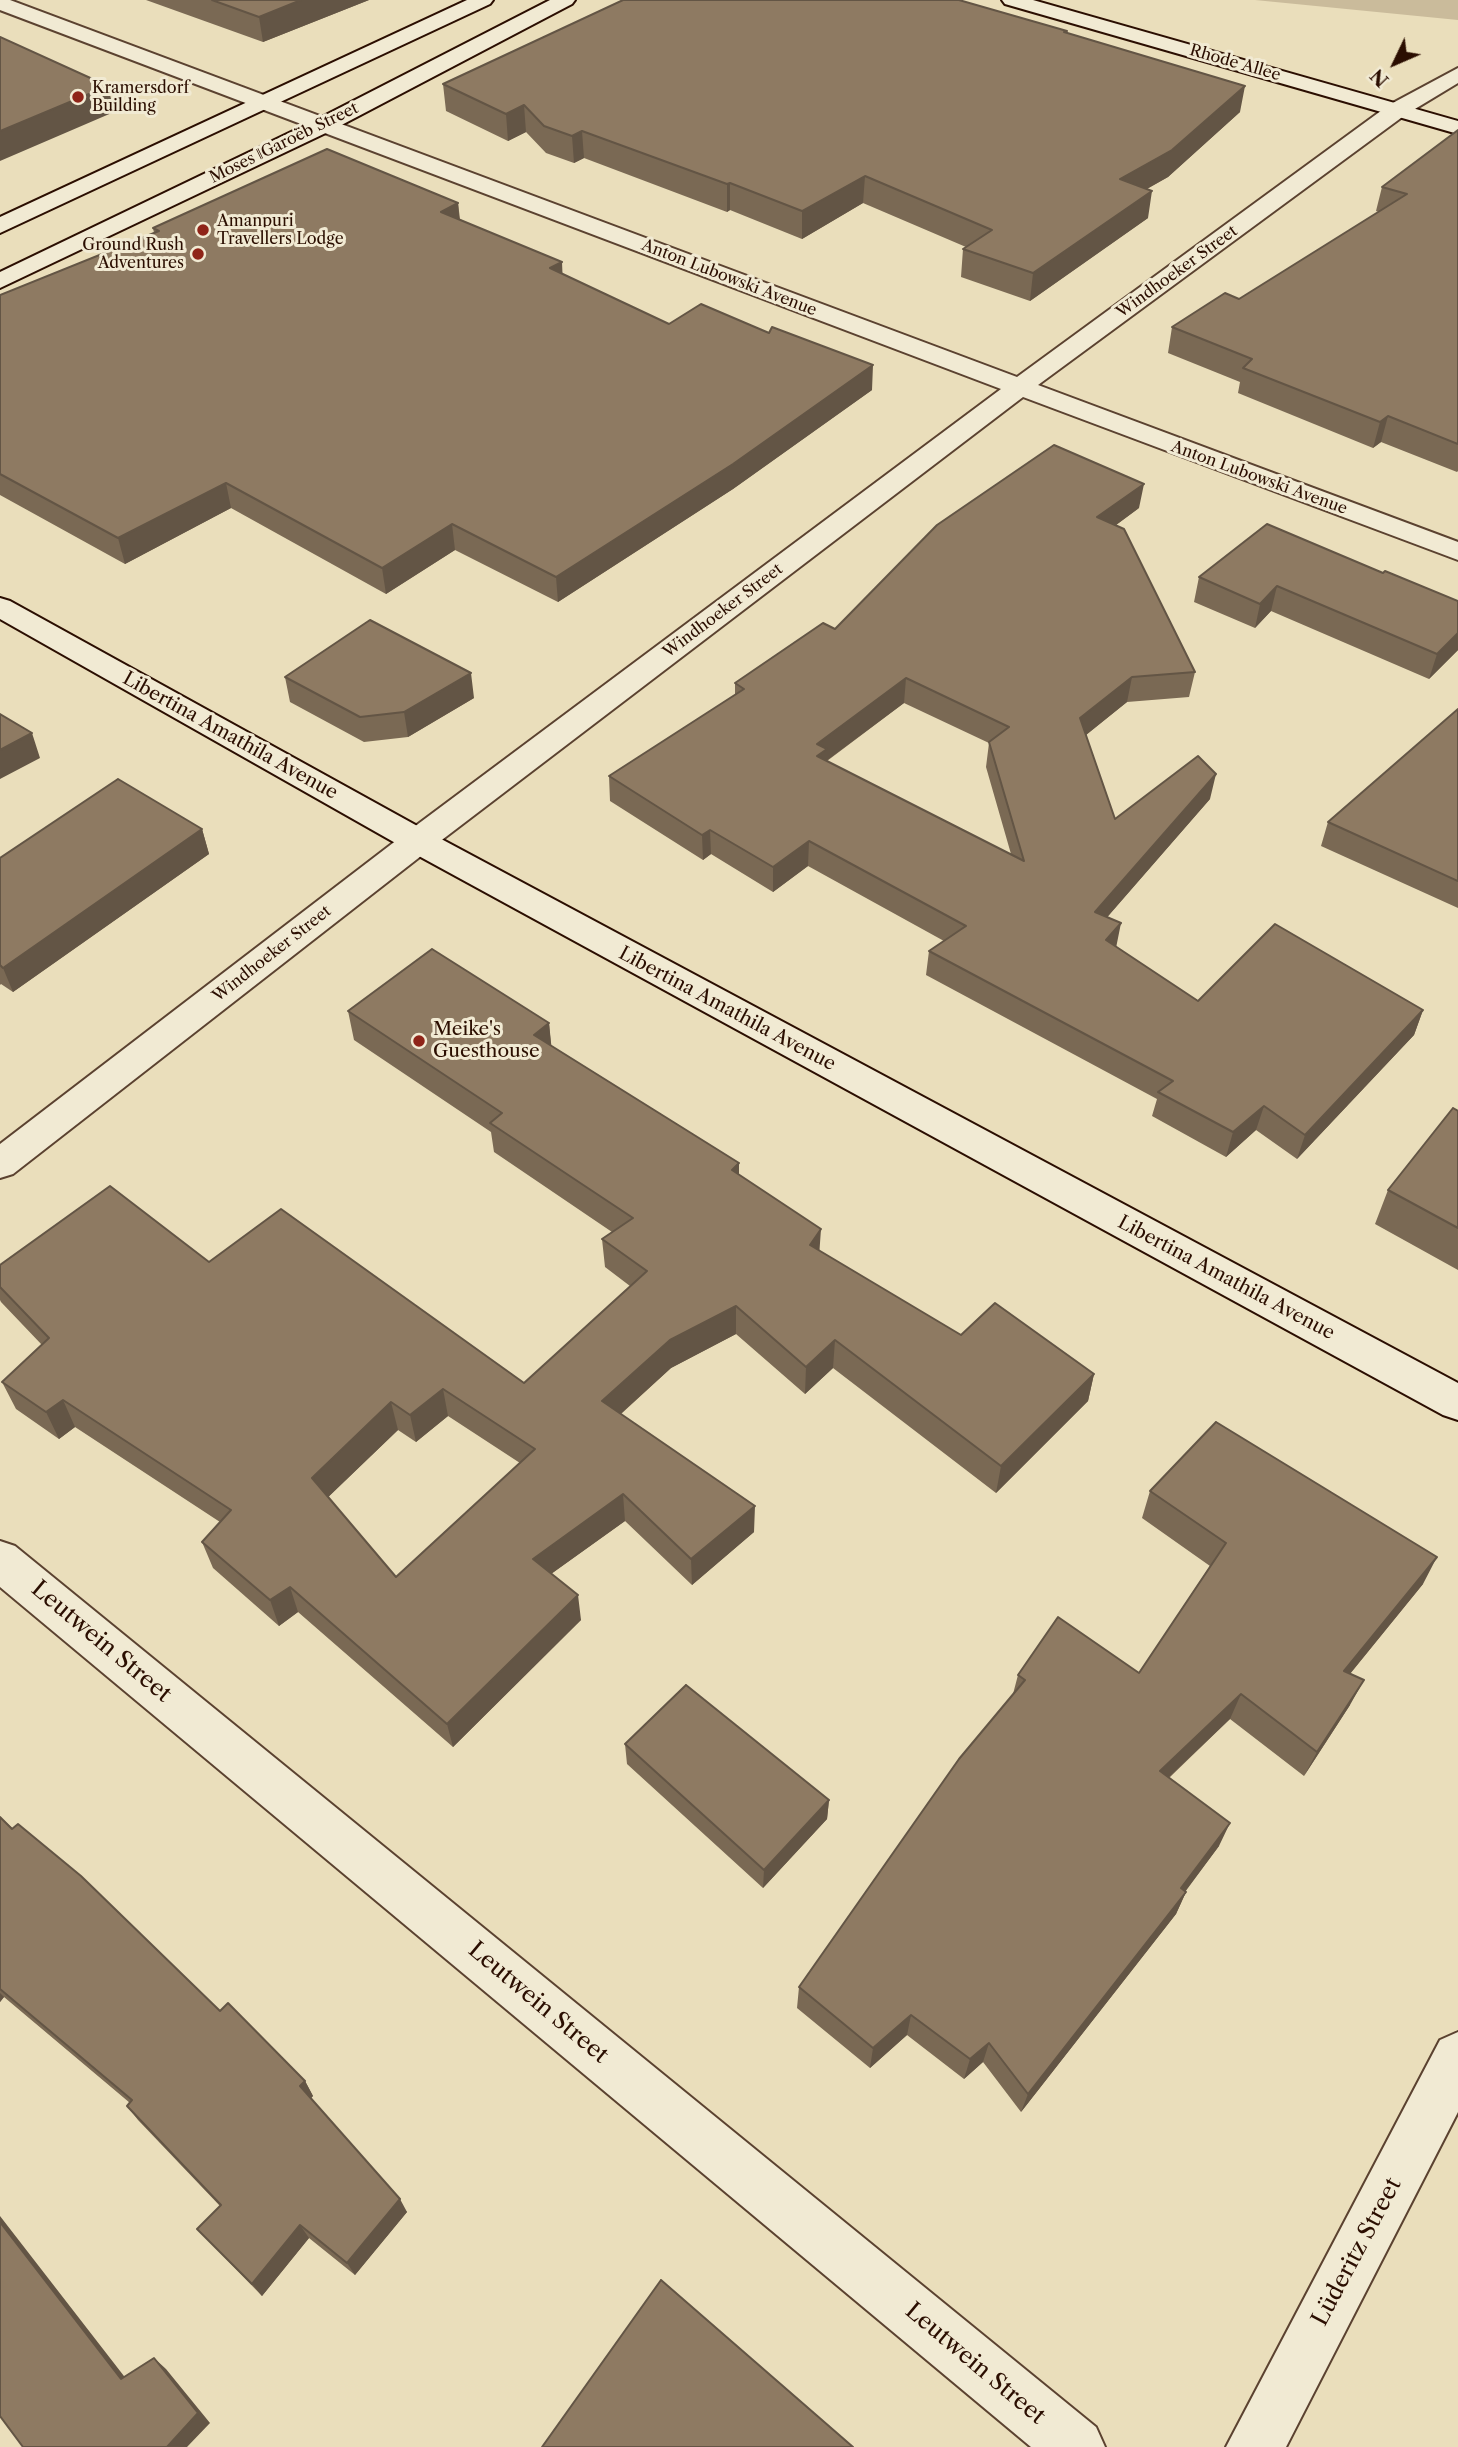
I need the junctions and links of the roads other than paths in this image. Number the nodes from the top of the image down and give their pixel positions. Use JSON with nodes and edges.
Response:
{"nodes":[{"id":1,"x":483,"y":0,"type":"edge"},
{"id":2,"x":565,"y":0,"type":"edge"},
{"id":3,"x":1012,"y":0,"type":"edge"},
{"id":4,"x":0,"y":3,"type":"edge"},
{"id":5,"x":1458,"y":74,"type":"edge"},
{"id":6,"x":266,"y":102,"type":"junction"},
{"id":7,"x":1397,"y":110,"type":"junction"},
{"id":8,"x":324,"y":125,"type":"junction"},
{"id":9,"x":1458,"y":128,"type":"edge"},
{"id":10,"x":0,"y":226,"type":"edge"},
{"id":11,"x":0,"y":282,"type":"edge"},
{"id":12,"x":1018,"y":388,"type":"junction"},
{"id":13,"x":1458,"y":552,"type":"edge"},
{"id":14,"x":0,"y":607,"type":"edge"},
{"id":15,"x":418,"y":842,"type":"junction"},
{"id":16,"x":0,"y":1164,"type":"edge"},
{"id":17,"x":1458,"y":1404,"type":"edge"},
{"id":18,"x":0,"y":1560,"type":"edge"},
{"id":19,"x":1458,"y":2058,"type":"edge"},
{"id":20,"x":1076,"y":2447,"type":"edge"},
{"id":21,"x":1255,"y":2447,"type":"edge"}],
"edges":[{"from":1,"to":6,"type":"street"},
{"from":2,"to":8,"type":"street","name":"Moses ǁGaroëb Street"},
{"from":3,"to":7,"type":"street","name":"Rhode Allee"},
{"from":4,"to":6,"type":"street","name":"Anton Lubowski Avenue"},
{"from":5,"to":7,"type":"street","name":"Windhoeker Street"},
{"from":6,"to":8,"type":"street","name":"Anton Lubowski Avenue"},
{"from":6,"to":10,"type":"street"},
{"from":7,"to":9,"type":"street","name":"Rhode Allee"},
{"from":7,"to":12,"type":"street","name":"Windhoeker Street"},
{"from":8,"to":11,"type":"street","name":"Moses ǁGaroëb Street"},
{"from":8,"to":12,"type":"street","name":"Anton Lubowski Avenue"},
{"from":12,"to":13,"type":"street","name":"Anton Lubowski Avenue"},
{"from":12,"to":15,"type":"street","name":"Windhoeker Street"},
{"from":14,"to":15,"type":"street","name":"Libertina Amathila Avenue"},
{"from":15,"to":16,"type":"street","name":"Windhoeker Street"},
{"from":15,"to":17,"type":"street","name":"Libertina Amathila Avenue"},
{"from":18,"to":20,"type":"street","name":"Leutwein Street"},
{"from":19,"to":21,"type":"street","name":"Lüderitz Street"}]}
